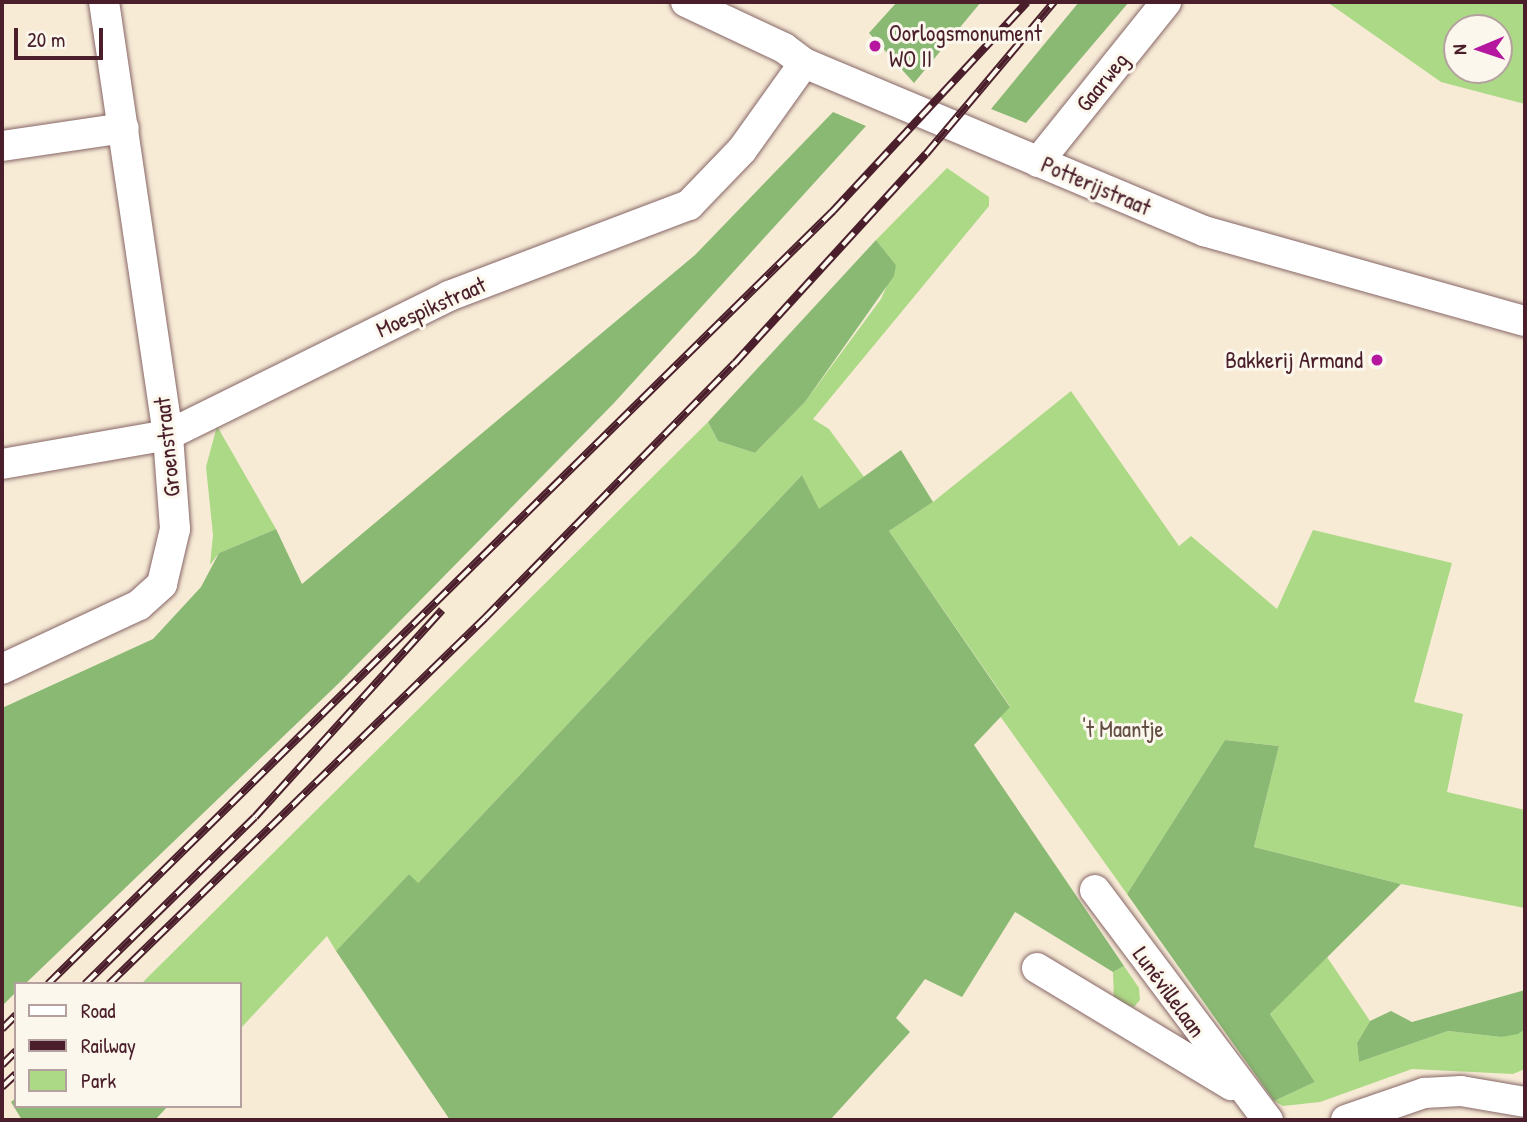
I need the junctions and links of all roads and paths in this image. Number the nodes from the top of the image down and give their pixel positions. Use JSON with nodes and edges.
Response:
{"nodes":[{"id":1,"x":104,"y":2,"type":"edge"},
{"id":2,"x":686,"y":2,"type":"edge"},
{"id":3,"x":1166,"y":2,"type":"edge"},
{"id":4,"x":804,"y":62,"type":"junction"},
{"id":5,"x":124,"y":128,"type":"junction"},
{"id":6,"x":2,"y":146,"type":"edge"},
{"id":7,"x":1038,"y":162,"type":"junction"},
{"id":8,"x":1525,"y":321,"type":"edge"},
{"id":9,"x":168,"y":435,"type":"junction"},
{"id":10,"x":2,"y":464,"type":"edge"},
{"id":11,"x":2,"y":668,"type":"edge"},
{"id":12,"x":1095,"y":890,"type":"dead end"},
{"id":13,"x":1037,"y":968,"type":"dead end"},
{"id":14,"x":1244,"y":1093,"type":"junction"},
{"id":15,"x":1525,"y":1102,"type":"edge"},
{"id":16,"x":1268,"y":1120,"type":"edge"},
{"id":17,"x":1346,"y":1120,"type":"edge"}],
"edges":[{"from":1,"to":5,"type":"street","name":"Groenstraat"},
{"from":2,"to":4,"type":"street","name":"Potterijstraat"},
{"from":3,"to":7,"type":"street","name":"Gaarweg"},
{"from":4,"to":7,"type":"street","name":"Potterijstraat"},
{"from":4,"to":9,"type":"street","name":"Moespikstraat"},
{"from":5,"to":6,"type":"street"},
{"from":5,"to":9,"type":"street","name":"Groenstraat"},
{"from":7,"to":8,"type":"street","name":"Potterijstraat"},
{"from":9,"to":10,"type":"street","name":"Moespikstraat"},
{"from":9,"to":11,"type":"street","name":"Groenstraat"},
{"from":12,"to":14,"type":"street","name":"Lunévillelaan"},
{"from":13,"to":14,"type":"street","name":"Lunévillelaan"},
{"from":14,"to":16,"type":"street","name":"Lunévillelaan"},
{"from":15,"to":17,"type":"street"}]}
